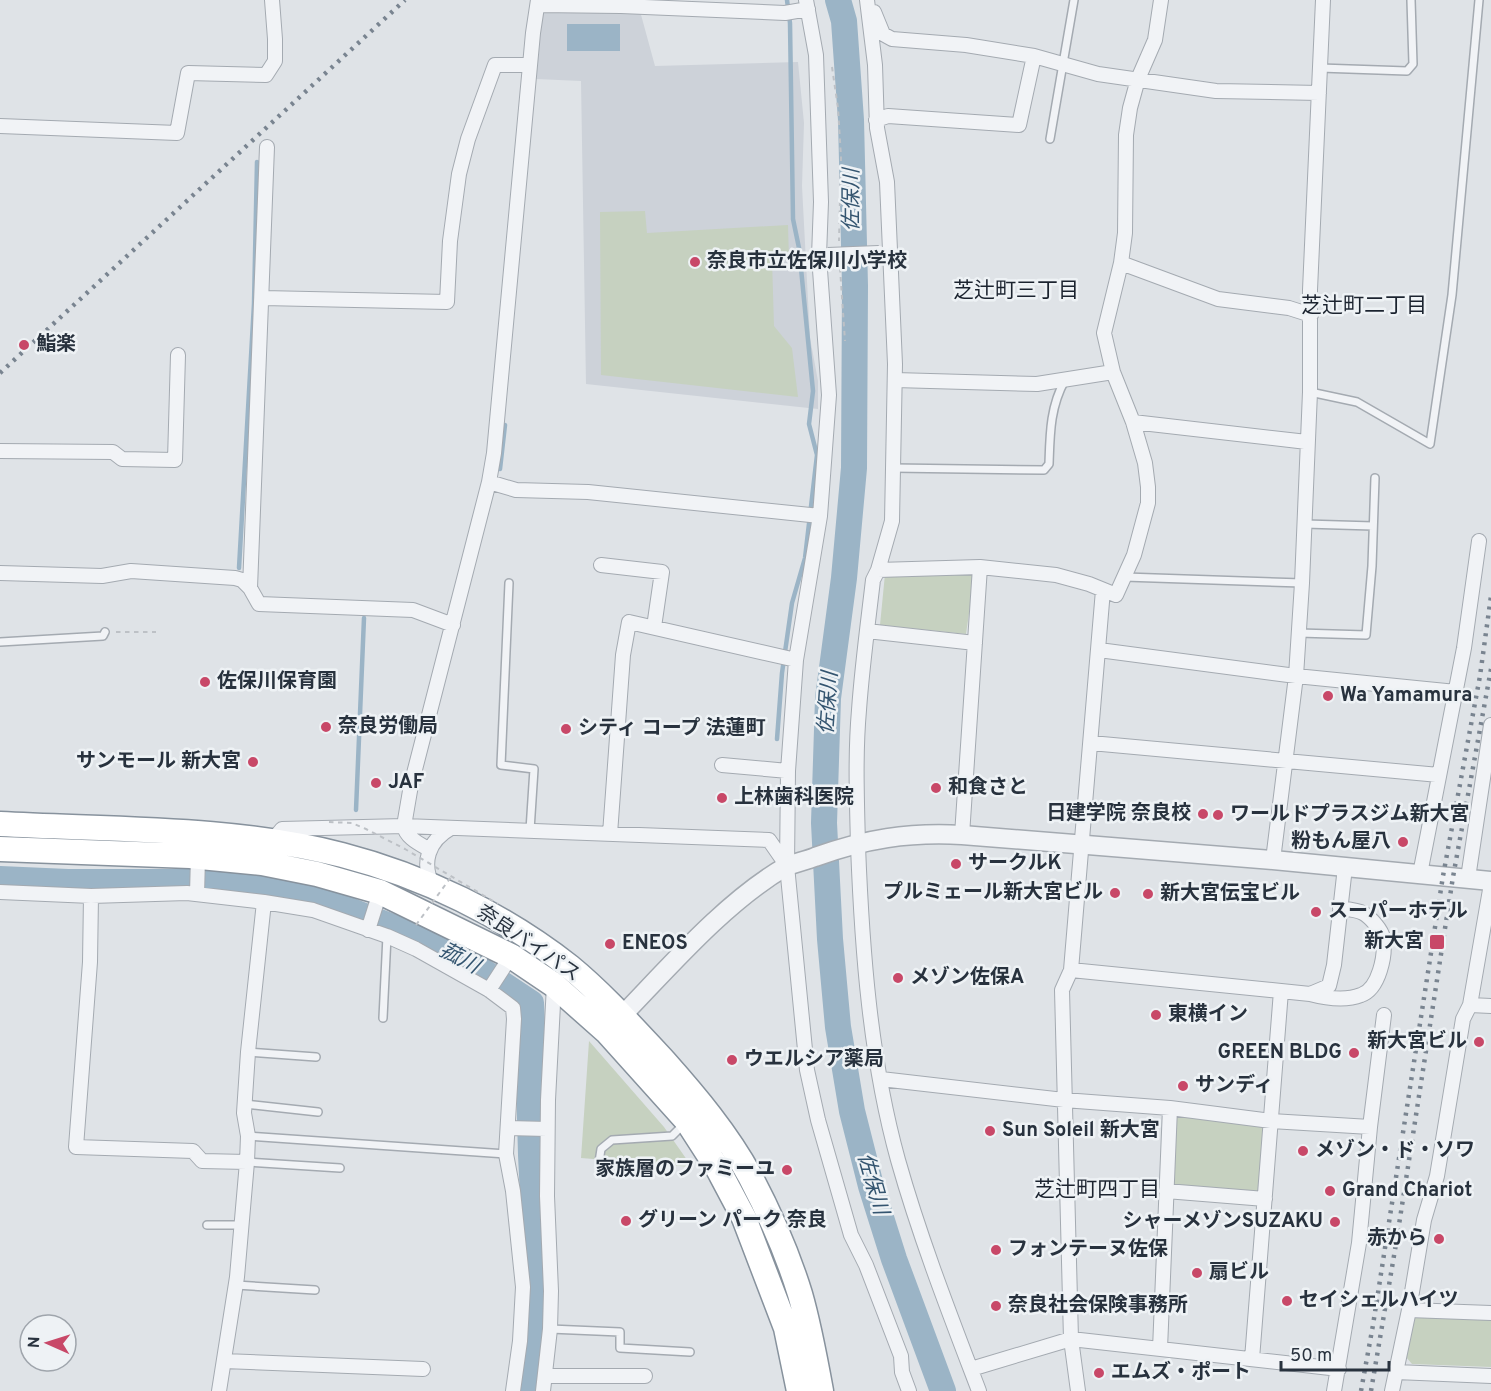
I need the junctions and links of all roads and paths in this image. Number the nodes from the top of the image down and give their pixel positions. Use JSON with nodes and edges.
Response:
{"nodes":[{"id":1,"x":272,"y":0,"type":"edge"},
{"id":2,"x":868,"y":0,"type":"edge"},
{"id":3,"x":1074,"y":0,"type":"edge"},
{"id":4,"x":1161,"y":0,"type":"edge"},
{"id":5,"x":1323,"y":0,"type":"edge"},
{"id":6,"x":1411,"y":0,"type":"edge"},
{"id":7,"x":1479,"y":0,"type":"edge"},
{"id":8,"x":538,"y":2,"type":"edge"},
{"id":9,"x":622,"y":3,"type":"edge"},
{"id":10,"x":802,"y":5,"type":"edge"},
{"id":11,"x":1034,"y":56,"type":"junction"},
{"id":12,"x":831,"y":61,"type":"dead end"},
{"id":13,"x":1064,"y":64,"type":"junction"},
{"id":14,"x":530,"y":65,"type":"junction"},
{"id":15,"x":1320,"y":68,"type":"junction"},
{"id":16,"x":1138,"y":79,"type":"junction"},
{"id":17,"x":1319,"y":93,"type":"junction"},
{"id":18,"x":876,"y":120,"type":"junction"},
{"id":19,"x":0,"y":126,"type":"edge"},
{"id":20,"x":1050,"y":139,"type":"dead end"},
{"id":21,"x":267,"y":147,"type":"dead end"},
{"id":22,"x":839,"y":242,"type":"dead end"},
{"id":23,"x":885,"y":253,"type":"junction"},
{"id":24,"x":824,"y":256,"type":"junction"},
{"id":25,"x":1121,"y":263,"type":"junction"},
{"id":26,"x":840,"y":264,"type":"dead end"},
{"id":27,"x":262,"y":298,"type":"junction"},
{"id":28,"x":1311,"y":315,"type":"junction"},
{"id":29,"x":845,"y":341,"type":"dead end"},
{"id":30,"x":178,"y":355,"type":"dead end"},
{"id":31,"x":1113,"y":372,"type":"junction"},
{"id":32,"x":895,"y":380,"type":"junction"},
{"id":33,"x":1065,"y":380,"type":"junction"},
{"id":34,"x":1310,"y":392,"type":"junction"},
{"id":35,"x":1133,"y":422,"type":"junction"},
{"id":36,"x":1307,"y":442,"type":"junction"},
{"id":37,"x":0,"y":451,"type":"edge"},
{"id":38,"x":893,"y":468,"type":"junction"},
{"id":39,"x":1375,"y":478,"type":"dead end"},
{"id":40,"x":489,"y":482,"type":"junction"},
{"id":41,"x":820,"y":516,"type":"junction"},
{"id":42,"x":1305,"y":524,"type":"junction"},
{"id":43,"x":1373,"y":526,"type":"junction"},
{"id":44,"x":1479,"y":542,"type":"dead end"},
{"id":45,"x":600,"y":566,"type":"dead end"},
{"id":46,"x":980,"y":567,"type":"junction"},
{"id":47,"x":878,"y":570,"type":"junction"},
{"id":48,"x":0,"y":573,"type":"edge"},
{"id":49,"x":1124,"y":577,"type":"junction"},
{"id":50,"x":1302,"y":583,"type":"junction"},
{"id":51,"x":509,"y":584,"type":"dead end"},
{"id":52,"x":250,"y":588,"type":"junction"},
{"id":53,"x":1103,"y":590,"type":"junction"},
{"id":54,"x":453,"y":625,"type":"junction"},
{"id":55,"x":654,"y":627,"type":"junction"},
{"id":56,"x":867,"y":631,"type":"junction"},
{"id":57,"x":105,"y":632,"type":"dead end"},
{"id":58,"x":116,"y":632,"type":"dead end"},
{"id":59,"x":156,"y":632,"type":"dead end"},
{"id":60,"x":1299,"y":633,"type":"junction"},
{"id":61,"x":0,"y":642,"type":"edge"},
{"id":62,"x":975,"y":643,"type":"junction"},
{"id":63,"x":1099,"y":650,"type":"junction"},
{"id":64,"x":796,"y":660,"type":"junction"},
{"id":65,"x":1296,"y":676,"type":"junction"},
{"id":66,"x":1455,"y":692,"type":"junction"},
{"id":67,"x":1491,"y":725,"type":"edge"},
{"id":68,"x":1091,"y":743,"type":"junction"},
{"id":69,"x":1286,"y":761,"type":"junction"},
{"id":70,"x":722,"y":765,"type":"dead end"},
{"id":71,"x":788,"y":771,"type":"junction"},
{"id":72,"x":1439,"y":775,"type":"junction"},
{"id":73,"x":1487,"y":778,"type":"edge"},
{"id":74,"x":329,"y":822,"type":"dead end"},
{"id":75,"x":0,"y":824,"type":"edge"},
{"id":76,"x":404,"y":826,"type":"junction"},
{"id":77,"x":451,"y":828,"type":"junction"},
{"id":78,"x":530,"y":830,"type":"junction"},
{"id":79,"x":610,"y":834,"type":"junction"},
{"id":80,"x":962,"y":835,"type":"junction"},
{"id":81,"x":272,"y":841,"type":"junction"},
{"id":82,"x":854,"y":844,"type":"junction"},
{"id":83,"x":1082,"y":845,"type":"junction"},
{"id":84,"x":0,"y":849,"type":"edge"},
{"id":85,"x":429,"y":850,"type":"junction"},
{"id":86,"x":198,"y":857,"type":"junction"},
{"id":87,"x":1273,"y":860,"type":"junction"},
{"id":88,"x":793,"y":864,"type":"junction"},
{"id":89,"x":1346,"y":867,"type":"junction"},
{"id":90,"x":1420,"y":874,"type":"junction"},
{"id":91,"x":1468,"y":878,"type":"junction"},
{"id":92,"x":442,"y":883,"type":"junction"},
{"id":93,"x":1491,"y":883,"type":"edge"},
{"id":94,"x":0,"y":892,"type":"edge"},
{"id":95,"x":197,"y":893,"type":"junction"},
{"id":96,"x":91,"y":896,"type":"junction"},
{"id":97,"x":264,"y":902,"type":"junction"},
{"id":98,"x":498,"y":904,"type":"dead end"},
{"id":99,"x":1340,"y":908,"type":"junction"},
{"id":100,"x":373,"y":914,"type":"junction"},
{"id":101,"x":416,"y":925,"type":"dead end"},
{"id":102,"x":387,"y":936,"type":"junction"},
{"id":103,"x":506,"y":964,"type":"junction"},
{"id":104,"x":1071,"y":970,"type":"junction"},
{"id":105,"x":554,"y":985,"type":"junction"},
{"id":106,"x":491,"y":988,"type":"junction"},
{"id":107,"x":1281,"y":991,"type":"junction"},
{"id":108,"x":1310,"y":994,"type":"junction"},
{"id":109,"x":1470,"y":1005,"type":"junction"},
{"id":110,"x":1491,"y":1006,"type":"edge"},
{"id":111,"x":1384,"y":1015,"type":"dead end"},
{"id":112,"x":383,"y":1018,"type":"dead end"},
{"id":113,"x":614,"y":1024,"type":"junction"},
{"id":114,"x":248,"y":1052,"type":"junction"},
{"id":115,"x":316,"y":1057,"type":"dead end"},
{"id":116,"x":881,"y":1079,"type":"junction"},
{"id":117,"x":1064,"y":1100,"type":"junction"},
{"id":118,"x":245,"y":1104,"type":"junction"},
{"id":119,"x":1170,"y":1108,"type":"junction"},
{"id":120,"x":318,"y":1112,"type":"dead end"},
{"id":121,"x":687,"y":1121,"type":"junction"},
{"id":122,"x":1271,"y":1121,"type":"junction"},
{"id":123,"x":1370,"y":1127,"type":"junction"},
{"id":124,"x":508,"y":1128,"type":"junction"},
{"id":125,"x":547,"y":1129,"type":"junction"},
{"id":126,"x":248,"y":1136,"type":"junction"},
{"id":127,"x":506,"y":1154,"type":"junction"},
{"id":128,"x":247,"y":1162,"type":"junction"},
{"id":129,"x":599,"y":1162,"type":"dead end"},
{"id":130,"x":340,"y":1168,"type":"dead end"},
{"id":131,"x":1166,"y":1191,"type":"junction"},
{"id":132,"x":1265,"y":1198,"type":"junction"},
{"id":133,"x":207,"y":1225,"type":"dead end"},
{"id":134,"x":242,"y":1225,"type":"junction"},
{"id":135,"x":236,"y":1285,"type":"junction"},
{"id":136,"x":315,"y":1290,"type":"dead end"},
{"id":137,"x":1409,"y":1310,"type":"junction"},
{"id":138,"x":1491,"y":1313,"type":"edge"},
{"id":139,"x":550,"y":1329,"type":"junction"},
{"id":140,"x":1071,"y":1339,"type":"junction"},
{"id":141,"x":1160,"y":1349,"type":"junction"},
{"id":142,"x":690,"y":1352,"type":"dead end"},
{"id":143,"x":1252,"y":1359,"type":"junction"},
{"id":144,"x":224,"y":1361,"type":"junction"},
{"id":145,"x":423,"y":1369,"type":"dead end"},
{"id":146,"x":971,"y":1369,"type":"junction"},
{"id":147,"x":1339,"y":1369,"type":"junction"},
{"id":148,"x":1396,"y":1372,"type":"junction"},
{"id":149,"x":544,"y":1376,"type":"junction"},
{"id":150,"x":1491,"y":1376,"type":"edge"},
{"id":151,"x":645,"y":1377,"type":"dead end"},
{"id":152,"x":219,"y":1391,"type":"edge"},
{"id":153,"x":513,"y":1391,"type":"edge"},
{"id":154,"x":543,"y":1391,"type":"edge"},
{"id":155,"x":799,"y":1391,"type":"edge"},
{"id":156,"x":822,"y":1391,"type":"edge"},
{"id":157,"x":909,"y":1391,"type":"edge"},
{"id":158,"x":979,"y":1391,"type":"edge"},
{"id":159,"x":1078,"y":1391,"type":"edge"},
{"id":160,"x":1334,"y":1391,"type":"edge"},
{"id":161,"x":1392,"y":1391,"type":"edge"}],
"edges":[{"from":1,"to":19,"type":"street"},
{"from":2,"to":11,"type":"street"},
{"from":2,"to":18,"type":"street"},
{"from":3,"to":13,"type":"lane"},
{"from":4,"to":16,"type":"street"},
{"from":5,"to":15,"type":"street"},
{"from":6,"to":15,"type":"lane"},
{"from":7,"to":34,"type":"lane"},
{"from":8,"to":9,"type":"street"},
{"from":8,"to":14,"type":"street"},
{"from":9,"to":10,"type":"street"},
{"from":10,"to":24,"type":"street"},
{"from":11,"to":13,"type":"street"},
{"from":11,"to":18,"type":"street"},
{"from":12,"to":22,"type":"path"},
{"from":13,"to":16,"type":"street"},
{"from":13,"to":20,"type":"lane"},
{"from":14,"to":27,"type":"street"},
{"from":14,"to":40,"type":"street"},
{"from":15,"to":17,"type":"street"},
{"from":16,"to":17,"type":"street"},
{"from":16,"to":25,"type":"street"},
{"from":17,"to":28,"type":"street"},
{"from":18,"to":23,"type":"street"},
{"from":21,"to":27,"type":"street"},
{"from":23,"to":24,"type":"street","bridge":true},
{"from":23,"to":32,"type":"street"},
{"from":24,"to":41,"type":"street"},
{"from":25,"to":28,"type":"street"},
{"from":25,"to":31,"type":"street"},
{"from":26,"to":29,"type":"path"},
{"from":27,"to":52,"type":"street"},
{"from":28,"to":34,"type":"street"},
{"from":30,"to":37,"type":"street"},
{"from":31,"to":33,"type":"street"},
{"from":31,"to":35,"type":"street"},
{"from":32,"to":33,"type":"street"},
{"from":32,"to":38,"type":"street"},
{"from":33,"to":38,"type":"lane"},
{"from":34,"to":36,"type":"street"},
{"from":35,"to":36,"type":"street"},
{"from":35,"to":49,"type":"street"},
{"from":36,"to":42,"type":"street"},
{"from":38,"to":47,"type":"street"},
{"from":39,"to":43,"type":"lane"},
{"from":40,"to":41,"type":"street"},
{"from":40,"to":54,"type":"street"},
{"from":41,"to":64,"type":"street"},
{"from":42,"to":43,"type":"lane"},
{"from":42,"to":50,"type":"street"},
{"from":43,"to":60,"type":"lane"},
{"from":44,"to":66,"type":"street"},
{"from":45,"to":55,"type":"street"},
{"from":46,"to":47,"type":"street"},
{"from":46,"to":53,"type":"street"},
{"from":46,"to":62,"type":"street"},
{"from":47,"to":56,"type":"street"},
{"from":48,"to":52,"type":"street"},
{"from":49,"to":50,"type":"lane"},
{"from":49,"to":53,"type":"street"},
{"from":50,"to":60,"type":"street"},
{"from":51,"to":78,"type":"lane"},
{"from":52,"to":54,"type":"street"},
{"from":53,"to":63,"type":"street"},
{"from":54,"to":76,"type":"street"},
{"from":55,"to":64,"type":"street"},
{"from":55,"to":79,"type":"street"},
{"from":56,"to":62,"type":"street"},
{"from":56,"to":82,"type":"street"},
{"from":57,"to":61,"type":"lane"},
{"from":58,"to":59,"type":"path"},
{"from":60,"to":65,"type":"street"},
{"from":62,"to":80,"type":"street"},
{"from":63,"to":65,"type":"street"},
{"from":63,"to":68,"type":"street"},
{"from":64,"to":71,"type":"street"},
{"from":65,"to":66,"type":"street"},
{"from":65,"to":69,"type":"street"},
{"from":66,"to":72,"type":"street"},
{"from":67,"to":73,"type":"street"},
{"from":68,"to":69,"type":"street"},
{"from":68,"to":83,"type":"street"},
{"from":69,"to":72,"type":"street"},
{"from":69,"to":87,"type":"street"},
{"from":70,"to":71,"type":"street"},
{"from":71,"to":88,"type":"street"},
{"from":72,"to":90,"type":"street"},
{"from":73,"to":91,"type":"street"},
{"from":74,"to":92,"type":"path","bridge":true},
{"from":75,"to":81,"type":"highway","name":"奈良バイパス"},
{"from":76,"to":77,"type":"street"},
{"from":76,"to":81,"type":"street"},
{"from":76,"to":85,"type":"street"},
{"from":77,"to":78,"type":"street"},
{"from":77,"to":85,"type":"street"},
{"from":78,"to":79,"type":"street"},
{"from":79,"to":88,"type":"street"},
{"from":80,"to":82,"type":"street"},
{"from":80,"to":83,"type":"street"},
{"from":81,"to":92,"type":"highway","name":"奈良バイパス"},
{"from":82,"to":88,"type":"street"},
{"from":82,"to":116,"type":"street"},
{"from":83,"to":87,"type":"street"},
{"from":83,"to":104,"type":"street"},
{"from":84,"to":86,"type":"highway","name":"奈良バイパス"},
{"from":85,"to":92,"type":"street"},
{"from":86,"to":95,"type":"street"},
{"from":86,"to":100,"type":"highway","name":"奈良バイパス"},
{"from":87,"to":89,"type":"street"},
{"from":88,"to":113,"type":"street"},
{"from":88,"to":157,"type":"street"},
{"from":89,"to":90,"type":"street"},
{"from":89,"to":99,"type":"street"},
{"from":90,"to":91,"type":"street"},
{"from":91,"to":93,"type":"street"},
{"from":92,"to":98,"type":"path","bridge":true},
{"from":92,"to":101,"type":"path","bridge":true},
{"from":92,"to":113,"type":"highway","name":"奈良バイパス"},
{"from":93,"to":109,"type":"street"},
{"from":94,"to":96,"type":"street"},
{"from":95,"to":96,"type":"street"},
{"from":95,"to":97,"type":"street"},
{"from":96,"to":128,"type":"street"},
{"from":97,"to":100,"type":"street"},
{"from":97,"to":114,"type":"street"},
{"from":99,"to":108,"type":"street"},
{"from":99,"to":108,"type":"street"},
{"from":100,"to":102,"type":"street"},
{"from":100,"to":103,"type":"highway","name":"奈良バイパス"},
{"from":102,"to":106,"type":"street"},
{"from":102,"to":112,"type":"lane"},
{"from":103,"to":105,"type":"highway","name":"奈良バイパス"},
{"from":103,"to":106,"type":"street"},
{"from":104,"to":107,"type":"street"},
{"from":104,"to":117,"type":"street"},
{"from":105,"to":113,"type":"highway","name":"奈良バイパス"},
{"from":105,"to":125,"type":"street"},
{"from":106,"to":124,"type":"street"},
{"from":107,"to":108,"type":"street"},
{"from":107,"to":122,"type":"street"},
{"from":109,"to":110,"type":"street"},
{"from":109,"to":137,"type":"street"},
{"from":111,"to":123,"type":"street"},
{"from":113,"to":121,"type":"highway","name":"奈良バイパス"},
{"from":113,"to":156,"type":"highway","name":"奈良バイパス"},
{"from":114,"to":115,"type":"lane"},
{"from":114,"to":118,"type":"street"},
{"from":116,"to":117,"type":"street"},
{"from":116,"to":146,"type":"street"},
{"from":117,"to":119,"type":"street"},
{"from":117,"to":140,"type":"street"},
{"from":118,"to":120,"type":"lane"},
{"from":118,"to":126,"type":"street"},
{"from":119,"to":122,"type":"street"},
{"from":119,"to":131,"type":"street"},
{"from":121,"to":129,"type":"lane"},
{"from":121,"to":155,"type":"highway","name":"奈良バイパス"},
{"from":122,"to":123,"type":"street"},
{"from":122,"to":132,"type":"street"},
{"from":123,"to":147,"type":"street"},
{"from":124,"to":125,"type":"street"},
{"from":124,"to":127,"type":"street"},
{"from":125,"to":139,"type":"street"},
{"from":126,"to":127,"type":"lane"},
{"from":126,"to":128,"type":"street"},
{"from":127,"to":153,"type":"street"},
{"from":128,"to":130,"type":"lane"},
{"from":128,"to":134,"type":"street"},
{"from":131,"to":132,"type":"street"},
{"from":131,"to":141,"type":"street"},
{"from":132,"to":143,"type":"street"},
{"from":133,"to":134,"type":"lane"},
{"from":134,"to":135,"type":"street"},
{"from":135,"to":136,"type":"lane"},
{"from":135,"to":144,"type":"street"},
{"from":137,"to":138,"type":"street"},
{"from":137,"to":148,"type":"street"},
{"from":139,"to":142,"type":"lane"},
{"from":139,"to":149,"type":"street"},
{"from":140,"to":141,"type":"street"},
{"from":140,"to":146,"type":"street"},
{"from":140,"to":159,"type":"street"},
{"from":141,"to":143,"type":"street"},
{"from":143,"to":147,"type":"street"},
{"from":144,"to":145,"type":"street"},
{"from":144,"to":152,"type":"street"},
{"from":146,"to":158,"type":"street"},
{"from":147,"to":160,"type":"street"},
{"from":148,"to":150,"type":"street"},
{"from":148,"to":161,"type":"street"},
{"from":149,"to":151,"type":"street"},
{"from":149,"to":154,"type":"street"}]}
